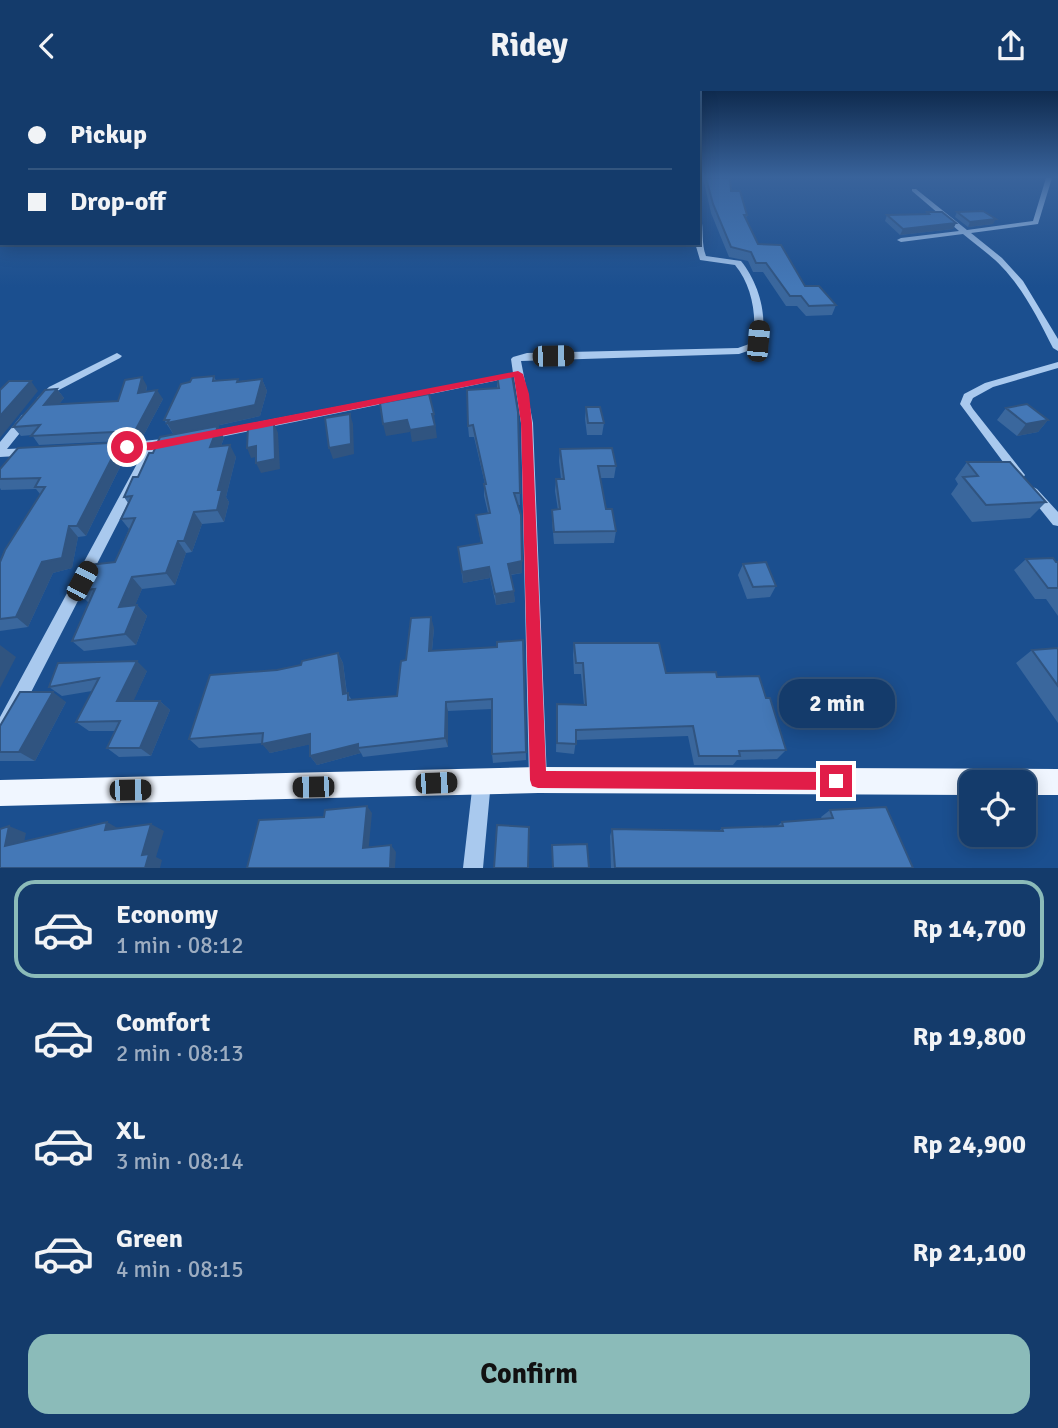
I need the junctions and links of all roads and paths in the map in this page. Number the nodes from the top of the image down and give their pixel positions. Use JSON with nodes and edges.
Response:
{"nodes":[{"id":1,"x":943,"y":214,"type":"edge"},
{"id":2,"x":1039,"y":214,"type":"edge"},
{"id":3,"x":965,"y":232,"type":"junction"},
{"id":4,"x":901,"y":240,"type":"dead end"},
{"id":5,"x":699,"y":245,"type":"edge"},
{"id":6,"x":1058,"y":348,"type":"edge"},
{"id":7,"x":117,"y":356,"type":"dead end"},
{"id":8,"x":1058,"y":365,"type":"edge"},
{"id":9,"x":518,"y":374,"type":"junction"},
{"id":10,"x":192,"y":438,"type":"edge"},
{"id":11,"x":178,"y":441,"type":"edge"},
{"id":12,"x":152,"y":446,"type":"junction"},
{"id":13,"x":97,"y":449,"type":"edge"},
{"id":14,"x":41,"y":451,"type":"edge"},
{"id":15,"x":0,"y":452,"type":"edge"},
{"id":16,"x":1058,"y":521,"type":"edge"},
{"id":17,"x":0,"y":735,"type":"edge"},
{"id":18,"x":538,"y":780,"type":"junction"},
{"id":19,"x":482,"y":781,"type":"junction"},
{"id":20,"x":1058,"y":782,"type":"edge"},
{"id":21,"x":0,"y":793,"type":"edge"},
{"id":22,"x":473,"y":868,"type":"edge"}],
"edges":[{"from":1,"to":3,"type":"street"},
{"from":2,"to":3,"type":"street"},
{"from":3,"to":4,"type":"street"},
{"from":3,"to":6,"type":"street"},
{"from":5,"to":9,"type":"street"},
{"from":7,"to":15,"type":"street"},
{"from":8,"to":16,"type":"street"},
{"from":9,"to":10,"type":"street"},
{"from":9,"to":18,"type":"street"},
{"from":11,"to":12,"type":"street"},
{"from":12,"to":13,"type":"street"},
{"from":12,"to":17,"type":"street"},
{"from":14,"to":15,"type":"street"},
{"from":18,"to":19,"type":"main road"},
{"from":18,"to":20,"type":"main road"},
{"from":19,"to":21,"type":"main road"},
{"from":19,"to":22,"type":"street"}]}
